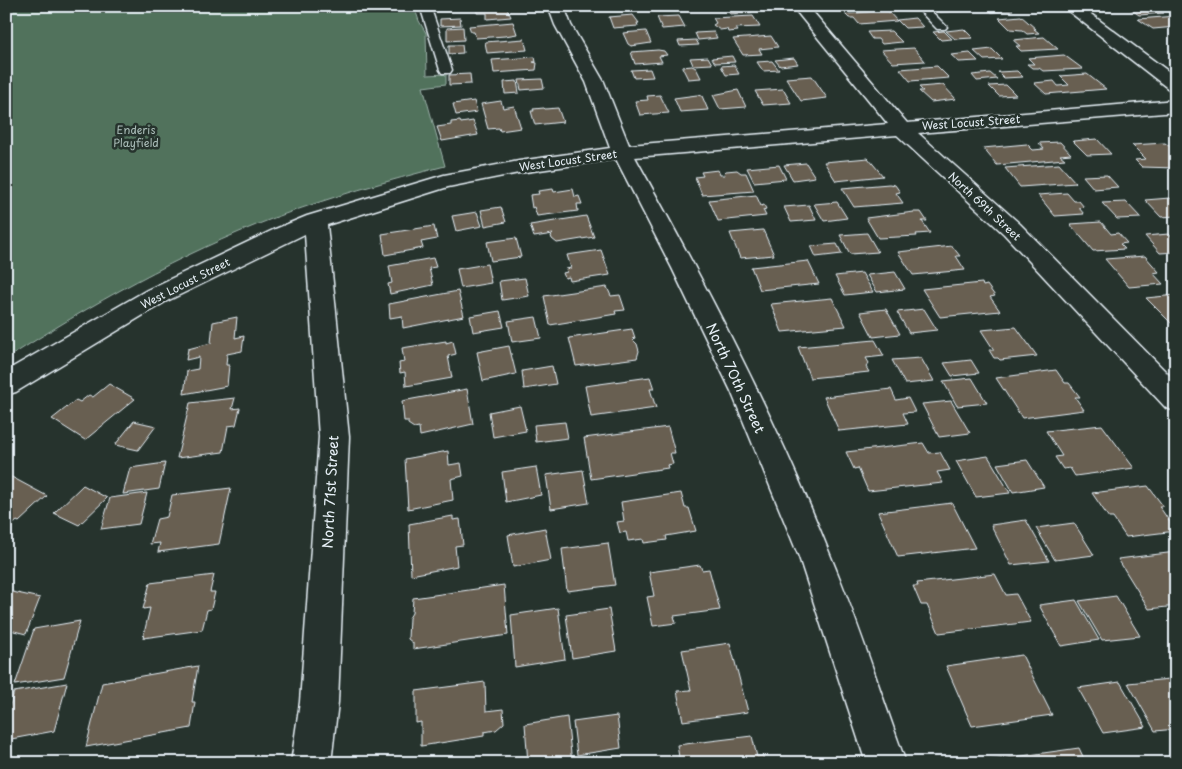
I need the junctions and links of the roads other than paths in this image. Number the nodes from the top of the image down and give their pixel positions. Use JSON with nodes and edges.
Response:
{"nodes":[{"id":1,"x":425,"y":6,"type":"edge"},
{"id":2,"x":556,"y":6,"type":"edge"},
{"id":3,"x":800,"y":6,"type":"edge"},
{"id":4,"x":920,"y":6,"type":"edge"},
{"id":5,"x":1070,"y":6,"type":"edge"},
{"id":6,"x":941,"y":27,"type":"dead end"},
{"id":7,"x":446,"y":70,"type":"dead end"},
{"id":8,"x":1176,"y":86,"type":"edge"},
{"id":9,"x":1176,"y":106,"type":"edge"},
{"id":10,"x":901,"y":128,"type":"junction"},
{"id":11,"x":622,"y":152,"type":"junction"},
{"id":12,"x":315,"y":221,"type":"junction"},
{"id":13,"x":6,"y":384,"type":"edge"},
{"id":14,"x":1176,"y":400,"type":"edge"},
{"id":15,"x":311,"y":763,"type":"edge"},
{"id":16,"x":886,"y":763,"type":"edge"}],
"edges":[{"from":1,"to":7,"type":"lane"},
{"from":2,"to":11,"type":"street","name":"North 70th Street"},
{"from":3,"to":10,"type":"street","name":"North 69th Street"},
{"from":4,"to":6,"type":"lane"},
{"from":5,"to":8,"type":"street"},
{"from":9,"to":10,"type":"street","name":"West Locust Street"},
{"from":10,"to":11,"type":"street","name":"West Locust Street"},
{"from":10,"to":14,"type":"street","name":"North 69th Street"},
{"from":11,"to":12,"type":"street","name":"West Locust Street"},
{"from":11,"to":16,"type":"street","name":"North 70th Street"},
{"from":12,"to":13,"type":"street","name":"West Locust Street"},
{"from":12,"to":15,"type":"street","name":"North 71st Street"}]}
